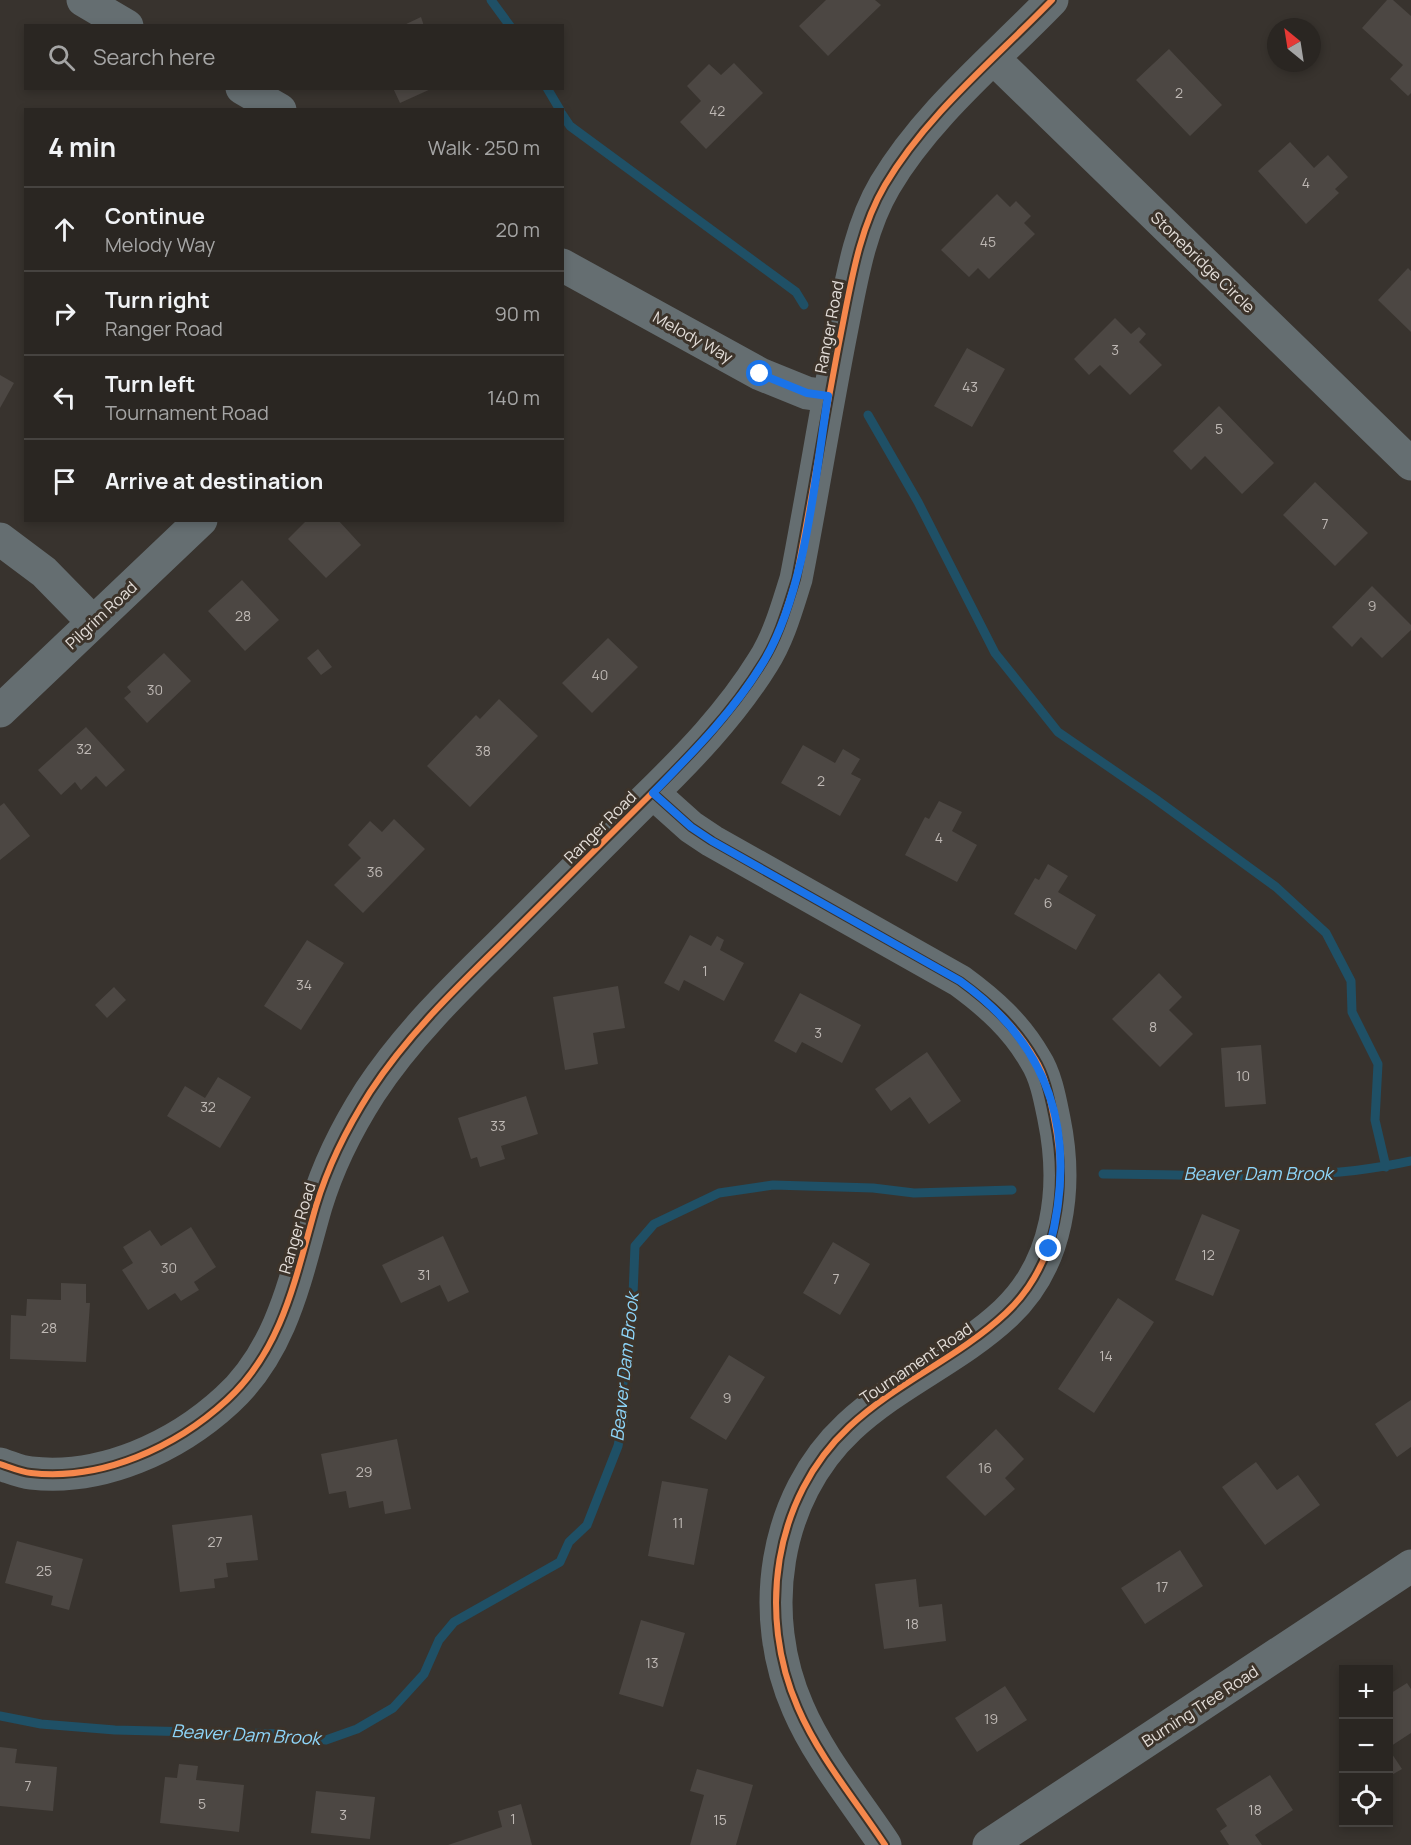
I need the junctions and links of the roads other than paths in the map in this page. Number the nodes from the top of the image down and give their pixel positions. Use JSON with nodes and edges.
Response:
{"nodes":[{"id":1,"x":83,"y":0,"type":"edge"},
{"id":2,"x":1052,"y":0,"type":"edge"},
{"id":3,"x":124,"y":24,"type":"edge"},
{"id":4,"x":994,"y":59,"type":"junction"},
{"id":5,"x":245,"y":90,"type":"edge"},
{"id":6,"x":277,"y":108,"type":"edge"},
{"id":7,"x":564,"y":266,"type":"edge"},
{"id":8,"x":828,"y":396,"type":"junction"},
{"id":9,"x":1411,"y":464,"type":"edge"},
{"id":10,"x":199,"y":522,"type":"edge"},
{"id":11,"x":0,"y":539,"type":"edge"},
{"id":12,"x":93,"y":622,"type":"junction"},
{"id":13,"x":0,"y":711,"type":"edge"},
{"id":14,"x":653,"y":793,"type":"junction"},
{"id":15,"x":0,"y":1464,"type":"edge"},
{"id":16,"x":1411,"y":1566,"type":"edge"},
{"id":17,"x":885,"y":1845,"type":"edge"},
{"id":18,"x":989,"y":1845,"type":"edge"}],
"edges":[{"from":1,"to":3,"type":"street"},
{"from":2,"to":4,"type":"street","name":"Ranger Road"},
{"from":4,"to":8,"type":"street","name":"Ranger Road"},
{"from":4,"to":9,"type":"street","name":"Stonebridge Circle"},
{"from":5,"to":6,"type":"street"},
{"from":7,"to":8,"type":"street","name":"Melody Way"},
{"from":8,"to":14,"type":"street","name":"Ranger Road"},
{"from":10,"to":12,"type":"street","name":"Pilgrim Road"},
{"from":11,"to":12,"type":"street"},
{"from":12,"to":13,"type":"street","name":"Pilgrim Road"},
{"from":14,"to":15,"type":"street","name":"Ranger Road"},
{"from":14,"to":17,"type":"street","name":"Tournament Road"},
{"from":16,"to":18,"type":"street","name":"Burning Tree Road"}]}
